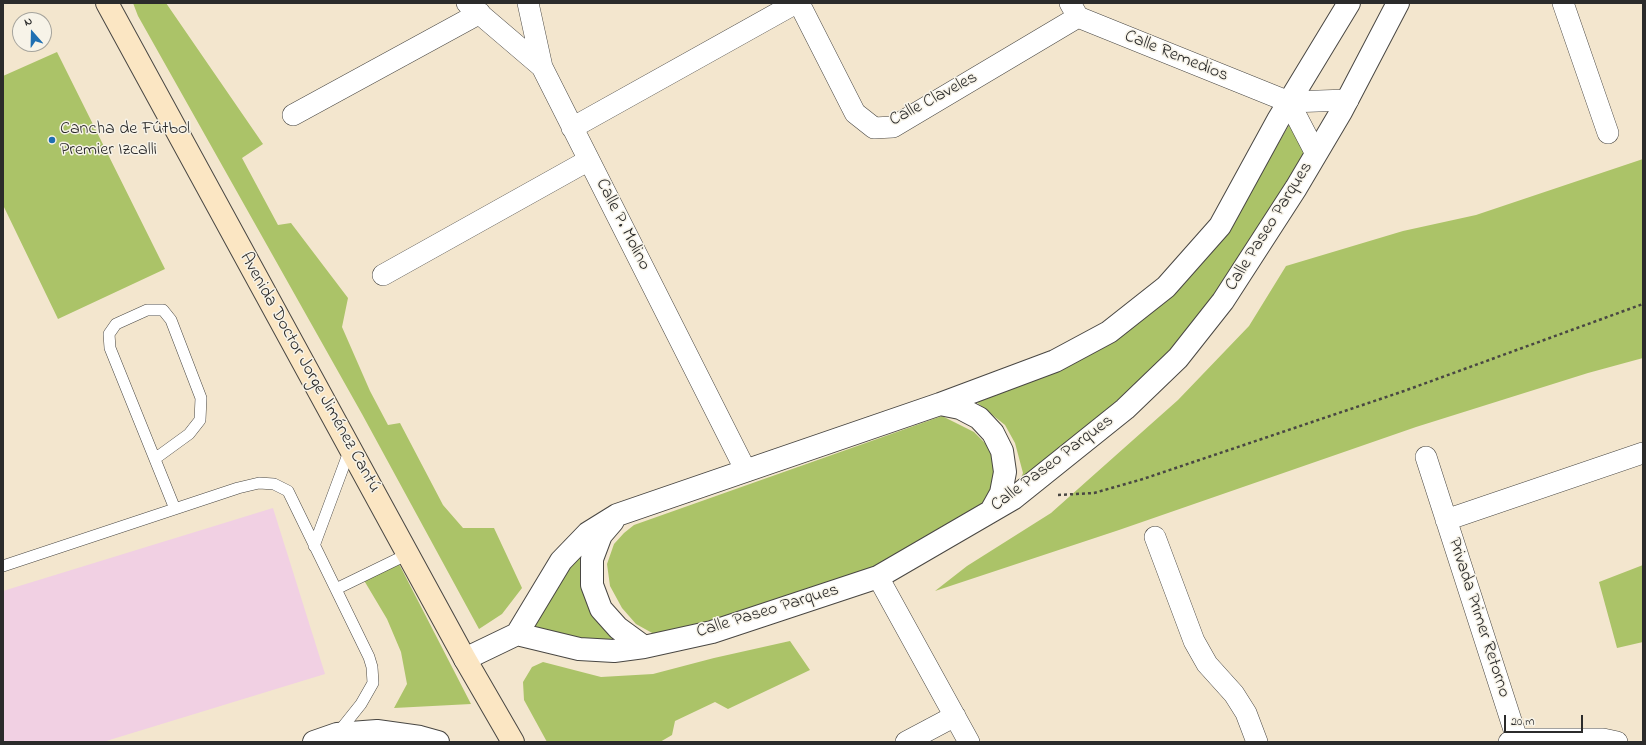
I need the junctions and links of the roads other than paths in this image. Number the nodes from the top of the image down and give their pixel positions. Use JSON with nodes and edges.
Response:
{"nodes":[{"id":1,"x":107,"y":3,"type":"edge"},
{"id":2,"x":528,"y":3,"type":"edge"},
{"id":3,"x":796,"y":3,"type":"edge"},
{"id":4,"x":799,"y":3,"type":"edge"},
{"id":5,"x":1349,"y":3,"type":"edge"},
{"id":6,"x":1398,"y":3,"type":"edge"},
{"id":7,"x":1563,"y":3,"type":"edge"},
{"id":8,"x":473,"y":8,"type":"edge"},
{"id":9,"x":1074,"y":10,"type":"edge"},
{"id":10,"x":542,"y":67,"type":"junction"},
{"id":11,"x":1348,"y":100,"type":"junction"},
{"id":12,"x":1289,"y":102,"type":"junction"},
{"id":13,"x":293,"y":115,"type":"dead end"},
{"id":14,"x":572,"y":128,"type":"junction"},
{"id":15,"x":1608,"y":133,"type":"dead end"},
{"id":16,"x":1316,"y":154,"type":"junction"},
{"id":17,"x":589,"y":160,"type":"junction"},
{"id":18,"x":383,"y":275,"type":"dead end"},
{"id":19,"x":940,"y":404,"type":"junction"},
{"id":20,"x":350,"y":448,"type":"junction"},
{"id":21,"x":1643,"y":453,"type":"edge"},
{"id":22,"x":1426,"y":457,"type":"dead end"},
{"id":23,"x":156,"y":458,"type":"junction"},
{"id":24,"x":746,"y":471,"type":"junction"},
{"id":25,"x":175,"y":509,"type":"junction"},
{"id":26,"x":991,"y":511,"type":"junction"},
{"id":27,"x":617,"y":515,"type":"junction"},
{"id":28,"x":1446,"y":520,"type":"junction"},
{"id":29,"x":1155,"y":537,"type":"dead end"},
{"id":30,"x":314,"y":546,"type":"junction"},
{"id":31,"x":408,"y":554,"type":"junction"},
{"id":32,"x":3,"y":566,"type":"edge"},
{"id":33,"x":878,"y":577,"type":"junction"},
{"id":34,"x":336,"y":589,"type":"junction"},
{"id":35,"x":517,"y":634,"type":"junction"},
{"id":36,"x":644,"y":647,"type":"junction"},
{"id":37,"x":465,"y":659,"type":"junction"},
{"id":38,"x":954,"y":716,"type":"junction"},
{"id":39,"x":337,"y":734,"type":"junction"},
{"id":40,"x":1513,"y":741,"type":"edge"},
{"id":41,"x":1607,"y":741,"type":"edge"},
{"id":42,"x":314,"y":742,"type":"edge"},
{"id":43,"x":438,"y":742,"type":"edge"},
{"id":44,"x":513,"y":742,"type":"edge"},
{"id":45,"x":906,"y":742,"type":"edge"},
{"id":46,"x":969,"y":742,"type":"edge"},
{"id":47,"x":1257,"y":742,"type":"edge"}],
"edges":[{"from":1,"to":20,"type":"main road","name":"Avenida Doctor Jorge Jiménez Cantú"},
{"from":2,"to":10,"type":"street"},
{"from":3,"to":14,"type":"street"},
{"from":4,"to":9,"type":"street","name":"Calle Claveles"},
{"from":5,"to":12,"type":"street"},
{"from":6,"to":11,"type":"street","name":"Calle Paseo Parques"},
{"from":7,"to":15,"type":"street"},
{"from":8,"to":10,"type":"street","name":"Calle P. Molino"},
{"from":8,"to":13,"type":"street"},
{"from":9,"to":12,"type":"street","name":"Calle Remedios"},
{"from":10,"to":14,"type":"street","name":"Calle P. Molino"},
{"from":11,"to":12,"type":"street","name":"Calle Remedios"},
{"from":11,"to":16,"type":"street","name":"Calle Paseo Parques"},
{"from":12,"to":16,"type":"street"},
{"from":12,"to":19,"type":"street"},
{"from":14,"to":17,"type":"street","name":"Calle P. Molino"},
{"from":16,"to":26,"type":"street","name":"Calle Paseo Parques"},
{"from":17,"to":18,"type":"street"},
{"from":17,"to":24,"type":"street","name":"Calle P. Molino"},
{"from":19,"to":24,"type":"street"},
{"from":19,"to":26,"type":"street"},
{"from":20,"to":30,"type":"lane"},
{"from":20,"to":31,"type":"main road","name":"Avenida Doctor Jorge Jiménez Cantú"},
{"from":21,"to":28,"type":"street","name":"Privada Primer Retorno"},
{"from":22,"to":28,"type":"street","name":"Privada Primer Retorno"},
{"from":23,"to":23,"type":"lane"},
{"from":23,"to":25,"type":"lane"},
{"from":24,"to":27,"type":"street"},
{"from":25,"to":30,"type":"lane"},
{"from":25,"to":32,"type":"lane"},
{"from":26,"to":33,"type":"street","name":"Calle Paseo Parques"},
{"from":27,"to":35,"type":"street"},
{"from":27,"to":36,"type":"street"},
{"from":28,"to":40,"type":"street","name":"Privada Primer Retorno"},
{"from":29,"to":47,"type":"street"},
{"from":30,"to":34,"type":"lane"},
{"from":31,"to":34,"type":"lane"},
{"from":31,"to":37,"type":"main road","name":"Avenida Doctor Jorge Jiménez Cantú"},
{"from":33,"to":36,"type":"street","name":"Calle Paseo Parques"},
{"from":33,"to":38,"type":"street"},
{"from":34,"to":39,"type":"lane"},
{"from":35,"to":36,"type":"street","name":"Calle Paseo Parques"},
{"from":35,"to":37,"type":"street"},
{"from":37,"to":44,"type":"main road","name":"Avenida Doctor Jorge Jiménez Cantú"},
{"from":38,"to":45,"type":"street"},
{"from":38,"to":46,"type":"street"},
{"from":39,"to":42,"type":"street"},
{"from":39,"to":43,"type":"street"},
{"from":40,"to":41,"type":"street"}]}
